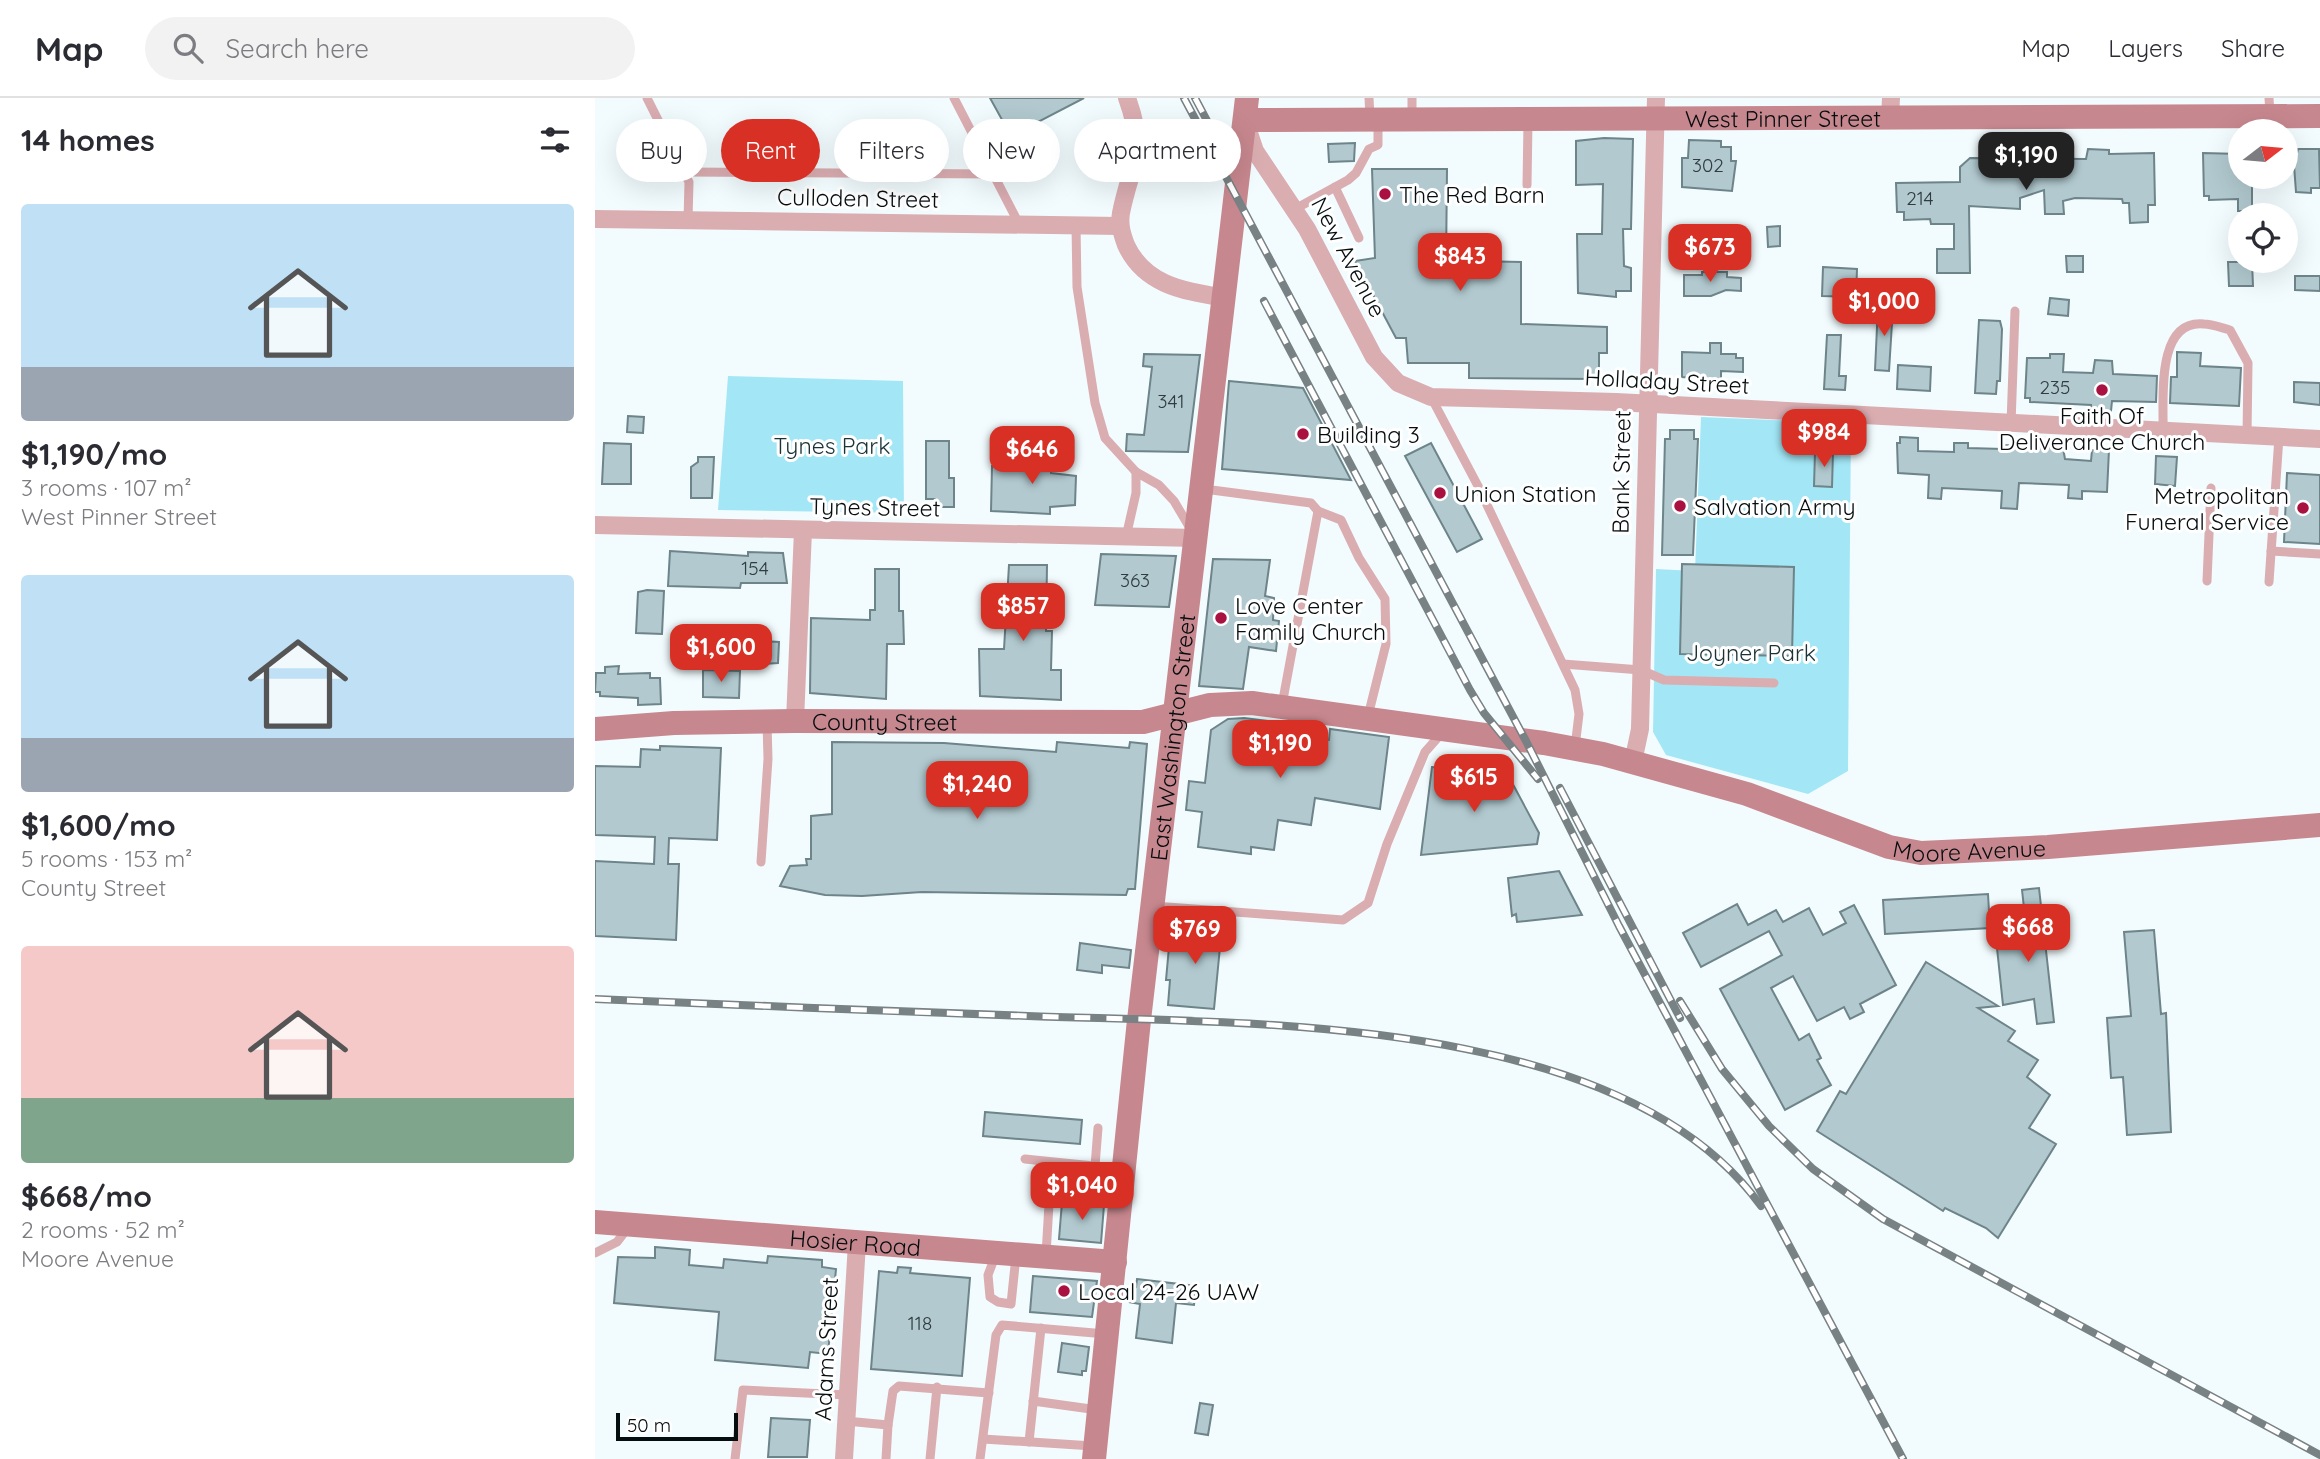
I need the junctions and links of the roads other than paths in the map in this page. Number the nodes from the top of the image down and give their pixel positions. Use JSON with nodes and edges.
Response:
{"nodes":[{"id":1,"x":647,"y":98,"type":"edge"},
{"id":2,"x":954,"y":98,"type":"edge"},
{"id":3,"x":1127,"y":98,"type":"edge"},
{"id":4,"x":2270,"y":107,"type":"edge"},
{"id":5,"x":1890,"y":108,"type":"edge"},
{"id":6,"x":1247,"y":109,"type":"edge"},
{"id":7,"x":1412,"y":109,"type":"edge"},
{"id":8,"x":1656,"y":109,"type":"edge"},
{"id":9,"x":1372,"y":113,"type":"edge"},
{"id":10,"x":2320,"y":116,"type":"edge"},
{"id":11,"x":658,"y":119,"type":"edge"},
{"id":12,"x":965,"y":119,"type":"edge"},
{"id":13,"x":1528,"y":120,"type":"junction"},
{"id":14,"x":707,"y":172,"type":"edge"},
{"id":15,"x":963,"y":174,"type":"edge"},
{"id":16,"x":689,"y":182,"type":"edge"},
{"id":17,"x":998,"y":182,"type":"edge"},
{"id":18,"x":1527,"y":185,"type":"dead end"},
{"id":19,"x":1335,"y":187,"type":"junction"},
{"id":20,"x":1295,"y":209,"type":"junction"},
{"id":21,"x":595,"y":219,"type":"edge"},
{"id":22,"x":688,"y":220,"type":"junction"},
{"id":23,"x":1020,"y":225,"type":"junction"},
{"id":24,"x":1076,"y":225,"type":"junction"},
{"id":25,"x":1120,"y":226,"type":"junction"},
{"id":26,"x":1359,"y":238,"type":"dead end"},
{"id":27,"x":1225,"y":298,"type":"junction"},
{"id":28,"x":2015,"y":311,"type":"dead end"},
{"id":29,"x":1431,"y":397,"type":"junction"},
{"id":30,"x":1647,"y":404,"type":"junction"},
{"id":31,"x":2011,"y":424,"type":"junction"},
{"id":32,"x":2162,"y":431,"type":"junction"},
{"id":33,"x":2247,"y":436,"type":"junction"},
{"id":34,"x":2279,"y":437,"type":"junction"},
{"id":35,"x":2320,"y":439,"type":"edge"},
{"id":36,"x":1136,"y":472,"type":"junction"},
{"id":37,"x":2211,"y":488,"type":"dead end"},
{"id":38,"x":1202,"y":489,"type":"junction"},
{"id":39,"x":1318,"y":511,"type":"junction"},
{"id":40,"x":595,"y":525,"type":"edge"},
{"id":41,"x":803,"y":530,"type":"junction"},
{"id":42,"x":1126,"y":537,"type":"junction"},
{"id":43,"x":1196,"y":538,"type":"junction"},
{"id":44,"x":2271,"y":551,"type":"junction"},
{"id":45,"x":2320,"y":554,"type":"edge"},
{"id":46,"x":2207,"y":581,"type":"dead end"},
{"id":47,"x":2269,"y":583,"type":"dead end"},
{"id":48,"x":1563,"y":664,"type":"junction"},
{"id":49,"x":1641,"y":670,"type":"junction"},
{"id":50,"x":1774,"y":683,"type":"dead end"},
{"id":51,"x":1282,"y":707,"type":"junction"},
{"id":52,"x":1175,"y":716,"type":"junction"},
{"id":53,"x":1368,"y":718,"type":"junction"},
{"id":54,"x":767,"y":721,"type":"junction"},
{"id":55,"x":796,"y":721,"type":"junction"},
{"id":56,"x":595,"y":729,"type":"edge"},
{"id":57,"x":1444,"y":730,"type":"junction"},
{"id":58,"x":1575,"y":749,"type":"junction"},
{"id":59,"x":1633,"y":762,"type":"junction"},
{"id":60,"x":2320,"y":825,"type":"edge"},
{"id":61,"x":761,"y":862,"type":"dead end"},
{"id":62,"x":1154,"y":906,"type":"junction"},
{"id":63,"x":1098,"y":1128,"type":"dead end"},
{"id":64,"x":1025,"y":1159,"type":"dead end"},
{"id":65,"x":1095,"y":1166,"type":"junction"},
{"id":66,"x":1124,"y":1169,"type":"junction"},
{"id":67,"x":1049,"y":1204,"type":"dead end"},
{"id":68,"x":595,"y":1222,"type":"edge"},
{"id":69,"x":630,"y":1225,"type":"junction"},
{"id":70,"x":857,"y":1242,"type":"junction"},
{"id":71,"x":595,"y":1253,"type":"edge"},
{"id":72,"x":1006,"y":1254,"type":"junction"},
{"id":73,"x":1046,"y":1257,"type":"junction"},
{"id":74,"x":1115,"y":1262,"type":"junction"},
{"id":75,"x":1041,"y":1328,"type":"junction"},
{"id":76,"x":1107,"y":1334,"type":"junction"},
{"id":77,"x":937,"y":1387,"type":"junction"},
{"id":78,"x":989,"y":1392,"type":"junction"},
{"id":79,"x":848,"y":1395,"type":"junction"},
{"id":80,"x":1033,"y":1401,"type":"junction"},
{"id":81,"x":1100,"y":1410,"type":"junction"},
{"id":82,"x":846,"y":1421,"type":"junction"},
{"id":83,"x":888,"y":1425,"type":"junction"},
{"id":84,"x":983,"y":1439,"type":"junction"},
{"id":85,"x":1028,"y":1442,"type":"junction"},
{"id":86,"x":1095,"y":1452,"type":"edge"},
{"id":87,"x":736,"y":1459,"type":"edge"},
{"id":88,"x":844,"y":1459,"type":"edge"},
{"id":89,"x":886,"y":1459,"type":"edge"},
{"id":90,"x":930,"y":1459,"type":"edge"},
{"id":91,"x":980,"y":1459,"type":"edge"}],
"edges":[{"from":1,"to":11,"type":"lane"},
{"from":2,"to":12,"type":"lane"},
{"from":3,"to":25,"type":"street"},
{"from":4,"to":5,"type":"main road","name":"West Pinner Street"},
{"from":4,"to":10,"type":"main road","name":"West Pinner Street"},
{"from":5,"to":8,"type":"main road","name":"West Pinner Street"},
{"from":6,"to":9,"type":"main road","name":"West Pinner Street"},
{"from":6,"to":20,"type":"street","name":"New Avenue"},
{"from":6,"to":27,"type":"main road","name":"East Washington Street"},
{"from":7,"to":9,"type":"main road","name":"West Pinner Street"},
{"from":7,"to":13,"type":"main road","name":"West Pinner Street"},
{"from":8,"to":13,"type":"main road","name":"West Pinner Street"},
{"from":8,"to":30,"type":"street","name":"Bank Street"},
{"from":9,"to":19,"type":"lane"},
{"from":13,"to":18,"type":"lane"},
{"from":14,"to":15,"type":"lane"},
{"from":16,"to":22,"type":"lane"},
{"from":17,"to":23,"type":"lane"},
{"from":19,"to":20,"type":"lane"},
{"from":19,"to":26,"type":"lane"},
{"from":20,"to":29,"type":"street","name":"New Avenue"},
{"from":21,"to":22,"type":"street","name":"Culloden Street"},
{"from":22,"to":23,"type":"street","name":"Culloden Street"},
{"from":23,"to":24,"type":"street","name":"Culloden Street"},
{"from":24,"to":25,"type":"street","name":"Culloden Street"},
{"from":24,"to":36,"type":"lane"},
{"from":25,"to":27,"type":"street"},
{"from":27,"to":38,"type":"main road","name":"East Washington Street"},
{"from":28,"to":31,"type":"lane"},
{"from":29,"to":30,"type":"street","name":"Holladay Street"},
{"from":29,"to":48,"type":"lane"},
{"from":30,"to":31,"type":"street","name":"Holladay Street"},
{"from":30,"to":49,"type":"street","name":"Bank Street"},
{"from":31,"to":32,"type":"street","name":"Holladay Street"},
{"from":32,"to":33,"type":"street","name":"Holladay Street"},
{"from":32,"to":33,"type":"lane"},
{"from":33,"to":34,"type":"street","name":"Holladay Street"},
{"from":34,"to":35,"type":"street","name":"Holladay Street"},
{"from":34,"to":44,"type":"lane"},
{"from":36,"to":42,"type":"lane"},
{"from":36,"to":43,"type":"lane"},
{"from":37,"to":46,"type":"lane"},
{"from":38,"to":39,"type":"lane"},
{"from":38,"to":43,"type":"main road","name":"East Washington Street"},
{"from":39,"to":51,"type":"lane"},
{"from":39,"to":53,"type":"lane"},
{"from":40,"to":41,"type":"street","name":"Tynes Street"},
{"from":41,"to":42,"type":"street","name":"Tynes Street"},
{"from":41,"to":55,"type":"street"},
{"from":42,"to":43,"type":"street","name":"Tynes Street"},
{"from":43,"to":52,"type":"main road","name":"East Washington Street"},
{"from":44,"to":45,"type":"lane"},
{"from":44,"to":47,"type":"lane"},
{"from":48,"to":49,"type":"lane"},
{"from":48,"to":58,"type":"lane"},
{"from":49,"to":50,"type":"lane"},
{"from":49,"to":59,"type":"street","name":"Bank Street"},
{"from":51,"to":52,"type":"main road","name":"County Street"},
{"from":51,"to":53,"type":"main road","name":"County Street"},
{"from":52,"to":55,"type":"main road","name":"County Street"},
{"from":52,"to":62,"type":"main road","name":"East Washington Street"},
{"from":53,"to":57,"type":"main road","name":"Moore Avenue"},
{"from":54,"to":55,"type":"main road","name":"County Street"},
{"from":54,"to":56,"type":"main road","name":"County Street"},
{"from":54,"to":61,"type":"lane"},
{"from":57,"to":58,"type":"main road","name":"Moore Avenue"},
{"from":57,"to":62,"type":"lane"},
{"from":58,"to":59,"type":"main road","name":"Moore Avenue"},
{"from":59,"to":60,"type":"main road","name":"Moore Avenue"},
{"from":62,"to":66,"type":"main road","name":"East Washington Street"},
{"from":63,"to":65,"type":"lane"},
{"from":64,"to":65,"type":"lane"},
{"from":65,"to":66,"type":"lane"},
{"from":66,"to":74,"type":"main road","name":"East Washington Street"},
{"from":67,"to":73,"type":"lane"},
{"from":68,"to":69,"type":"main road","name":"Hosier Road"},
{"from":69,"to":70,"type":"main road","name":"Hosier Road"},
{"from":69,"to":71,"type":"lane"},
{"from":70,"to":72,"type":"main road","name":"Hosier Road"},
{"from":70,"to":79,"type":"street","name":"Adams Street"},
{"from":72,"to":72,"type":"lane"},
{"from":72,"to":73,"type":"main road","name":"Hosier Road"},
{"from":73,"to":74,"type":"main road","name":"Hosier Road"},
{"from":74,"to":76,"type":"main road","name":"East Washington Street"},
{"from":75,"to":76,"type":"lane"},
{"from":75,"to":78,"type":"lane"},
{"from":75,"to":80,"type":"lane"},
{"from":76,"to":81,"type":"main road","name":"East Washington Street"},
{"from":77,"to":78,"type":"lane"},
{"from":77,"to":83,"type":"lane"},
{"from":77,"to":90,"type":"lane"},
{"from":78,"to":84,"type":"lane"},
{"from":79,"to":82,"type":"street","name":"Adams Street"},
{"from":79,"to":87,"type":"lane"},
{"from":80,"to":81,"type":"lane"},
{"from":80,"to":85,"type":"lane"},
{"from":81,"to":86,"type":"main road","name":"East Washington Street"},
{"from":82,"to":83,"type":"lane"},
{"from":82,"to":88,"type":"street","name":"Adams Street"},
{"from":83,"to":89,"type":"lane"},
{"from":84,"to":85,"type":"lane"},
{"from":84,"to":91,"type":"lane"},
{"from":85,"to":86,"type":"lane"}]}
